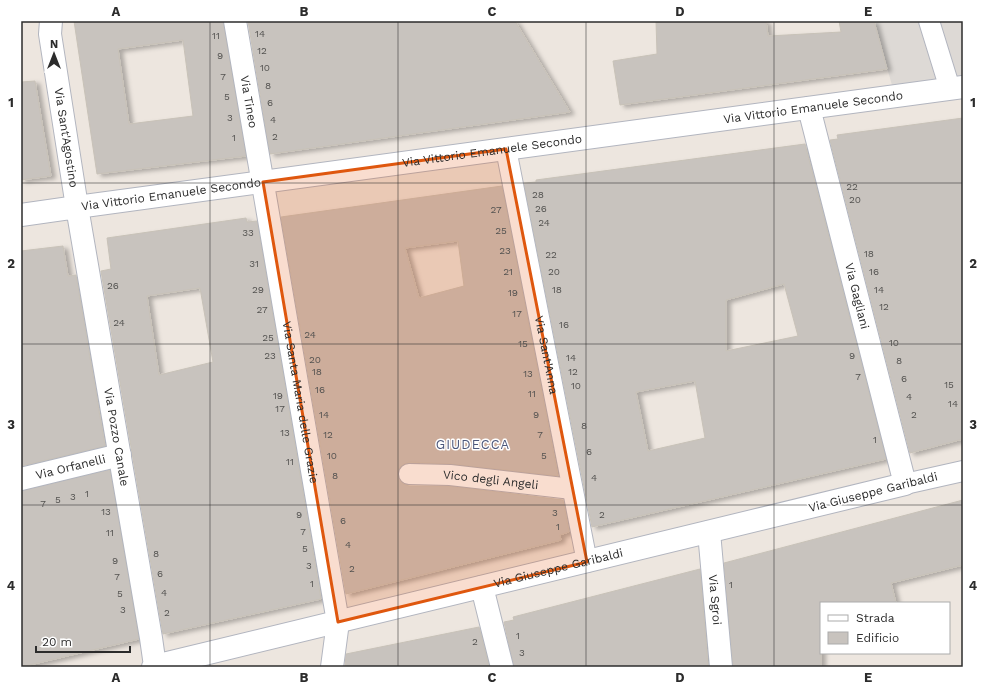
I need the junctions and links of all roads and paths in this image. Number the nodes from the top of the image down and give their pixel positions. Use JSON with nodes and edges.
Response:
{"nodes":[{"id":1,"x":51,"y":21,"type":"edge"},
{"id":2,"x":234,"y":21,"type":"edge"},
{"id":3,"x":929,"y":21,"type":"edge"},
{"id":4,"x":957,"y":88,"type":"edge"},
{"id":5,"x":809,"y":108,"type":"junction"},
{"id":6,"x":506,"y":149,"type":"junction"},
{"id":7,"x":262,"y":182,"type":"junction"},
{"id":8,"x":77,"y":207,"type":"junction"},
{"id":9,"x":21,"y":215,"type":"edge"},
{"id":10,"x":120,"y":455,"type":"junction"},
{"id":11,"x":963,"y":471,"type":"edge"},
{"id":12,"x":409,"y":474,"type":"dead end"},
{"id":13,"x":21,"y":479,"type":"edge"},
{"id":14,"x":905,"y":484,"type":"junction"},
{"id":15,"x":572,"y":488,"type":"junction"},
{"id":16,"x":709,"y":532,"type":"junction"},
{"id":17,"x":587,"y":562,"type":"junction"},
{"id":18,"x":482,"y":587,"type":"junction"},
{"id":19,"x":338,"y":622,"type":"junction"},
{"id":20,"x":154,"y":667,"type":"edge"},
{"id":21,"x":332,"y":667,"type":"edge"},
{"id":22,"x":502,"y":667,"type":"edge"},
{"id":23,"x":721,"y":667,"type":"edge"}],
"edges":[{"from":1,"to":8,"type":"street","name":"Via Sant'Agostino"},
{"from":2,"to":7,"type":"street","name":"Via Tineo"},
{"from":3,"to":4,"type":"street"},
{"from":4,"to":5,"type":"street","name":"Via Vittorio Emanuele Secondo"},
{"from":5,"to":6,"type":"street","name":"Via Vittorio Emanuele Secondo"},
{"from":5,"to":14,"type":"street","name":"Via Gagliani"},
{"from":6,"to":7,"type":"street","name":"Via Vittorio Emanuele Secondo"},
{"from":6,"to":15,"type":"street","name":"Via Sant'Anna"},
{"from":7,"to":8,"type":"street","name":"Via Vittorio Emanuele Secondo"},
{"from":7,"to":19,"type":"street","name":"Via Santa Maria delle Grazie"},
{"from":8,"to":9,"type":"street","name":"Via Vittorio Emanuele Secondo"},
{"from":8,"to":10,"type":"street","name":"Via Pozzo Canale"},
{"from":10,"to":13,"type":"street","name":"Via Orfanelli"},
{"from":10,"to":20,"type":"street","name":"Via Pozzo Canale"},
{"from":11,"to":14,"type":"street","name":"Via Giuseppe Garibaldi"},
{"from":12,"to":15,"type":"street","name":"Vico degli Angeli"},
{"from":14,"to":16,"type":"street","name":"Via Giuseppe Garibaldi"},
{"from":15,"to":17,"type":"street","name":"Via Sant'Anna"},
{"from":16,"to":17,"type":"street","name":"Via Giuseppe Garibaldi"},
{"from":16,"to":23,"type":"street","name":"Via Sgroi"},
{"from":17,"to":18,"type":"street","name":"Via Giuseppe Garibaldi"},
{"from":18,"to":19,"type":"street","name":"Via Giuseppe Garibaldi"},
{"from":18,"to":22,"type":"street"},
{"from":19,"to":20,"type":"street","name":"Via Giuseppe Garibaldi"},
{"from":19,"to":21,"type":"street","name":"Via Santa Maria delle Grazie"}]}
